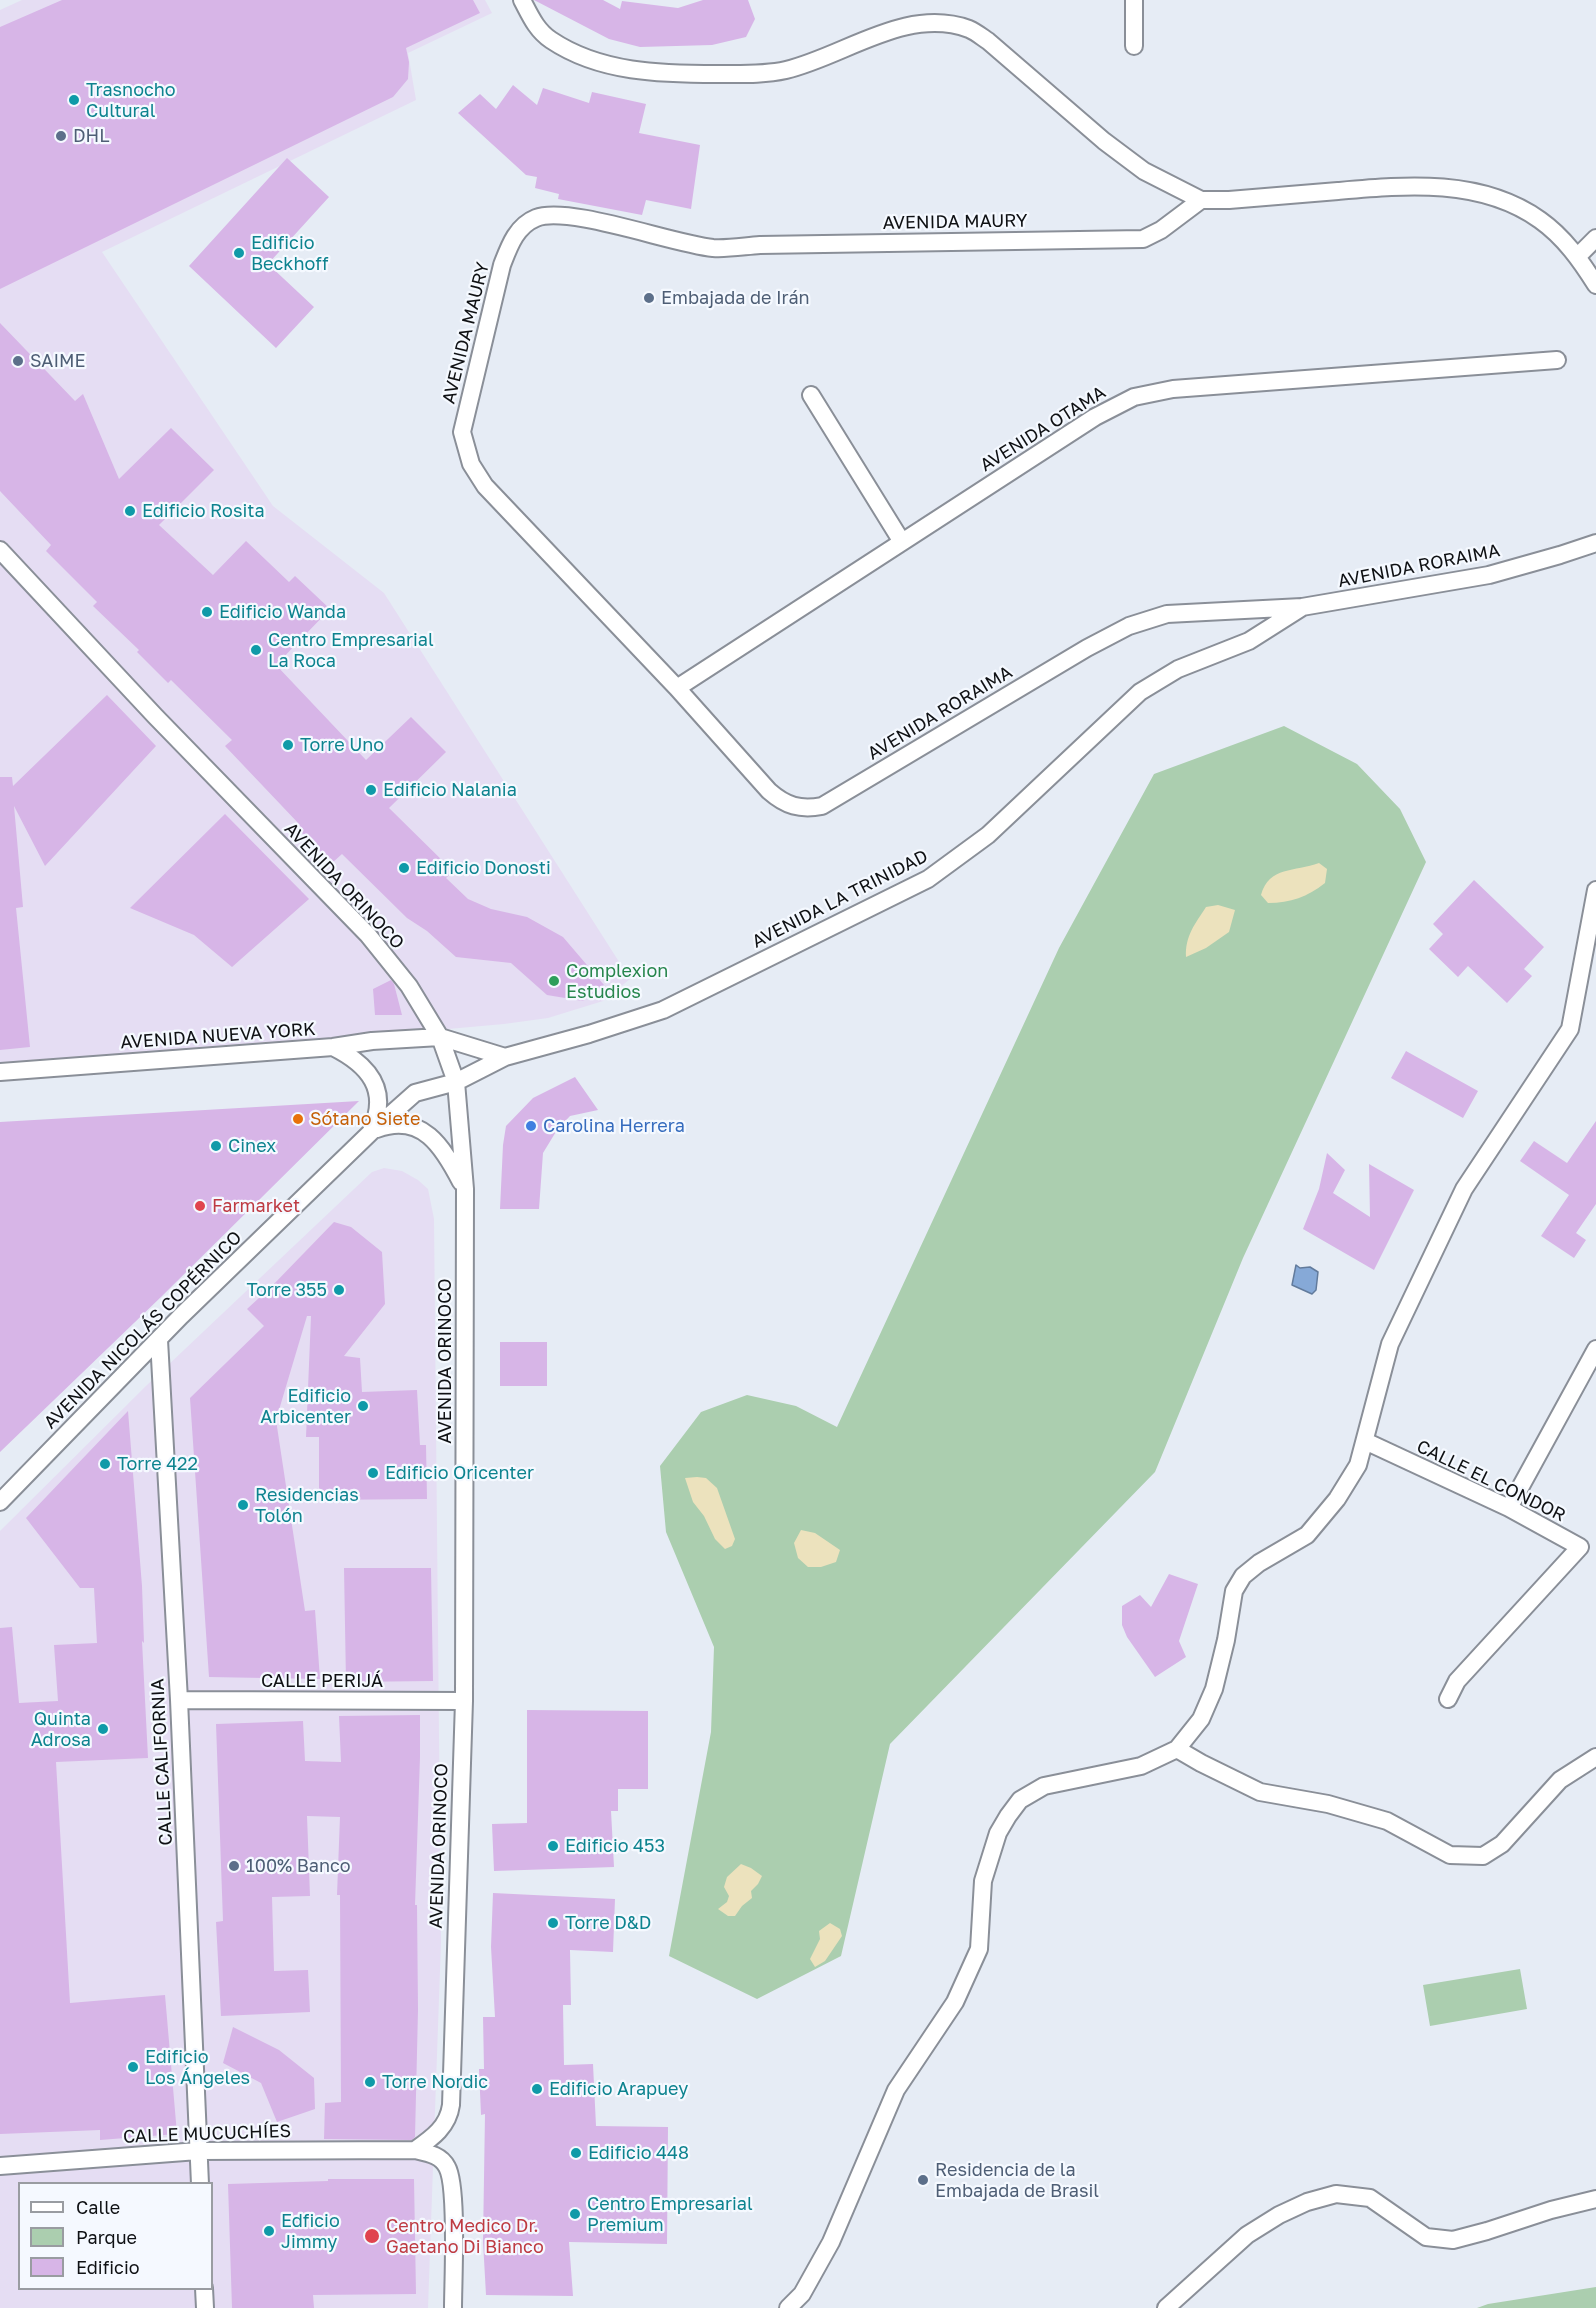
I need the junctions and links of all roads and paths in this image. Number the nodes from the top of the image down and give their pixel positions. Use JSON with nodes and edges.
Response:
{"nodes":[{"id":1,"x":522,"y":0,"type":"edge"},
{"id":2,"x":1134,"y":0,"type":"edge"},
{"id":3,"x":1134,"y":46,"type":"dead end"},
{"id":4,"x":1201,"y":200,"type":"junction"},
{"id":5,"x":1596,"y":238,"type":"edge"},
{"id":6,"x":1578,"y":256,"type":"junction"},
{"id":7,"x":1596,"y":285,"type":"edge"},
{"id":8,"x":1557,"y":360,"type":"dead end"},
{"id":9,"x":811,"y":395,"type":"dead end"},
{"id":10,"x":462,"y":432,"type":"joint"},
{"id":11,"x":902,"y":542,"type":"junction"},
{"id":12,"x":1596,"y":543,"type":"edge"},
{"id":13,"x":0,"y":550,"type":"edge"},
{"id":14,"x":1302,"y":607,"type":"junction"},
{"id":15,"x":677,"y":688,"type":"junction"},
{"id":16,"x":1596,"y":890,"type":"edge"},
{"id":17,"x":440,"y":1037,"type":"junction"},
{"id":18,"x":333,"y":1047,"type":"junction"},
{"id":19,"x":505,"y":1057,"type":"junction"},
{"id":20,"x":0,"y":1072,"type":"edge"},
{"id":21,"x":456,"y":1082,"type":"junction"},
{"id":22,"x":371,"y":1132,"type":"junction"},
{"id":23,"x":465,"y":1189,"type":"junction"},
{"id":24,"x":159,"y":1340,"type":"junction"},
{"id":25,"x":1596,"y":1349,"type":"edge"},
{"id":26,"x":1365,"y":1442,"type":"junction"},
{"id":27,"x":0,"y":1502,"type":"edge"},
{"id":28,"x":1509,"y":1508,"type":"junction"},
{"id":29,"x":1448,"y":1699,"type":"dead end"},
{"id":30,"x":179,"y":1700,"type":"junction"},
{"id":31,"x":464,"y":1701,"type":"junction"},
{"id":32,"x":1177,"y":1749,"type":"junction"},
{"id":33,"x":1596,"y":1757,"type":"edge"},
{"id":34,"x":415,"y":2150,"type":"junction"},
{"id":35,"x":198,"y":2151,"type":"junction"},
{"id":36,"x":0,"y":2166,"type":"edge"},
{"id":37,"x":200,"y":2182,"type":"edge"},
{"id":38,"x":1596,"y":2199,"type":"edge"},
{"id":39,"x":204,"y":2290,"type":"edge"},
{"id":40,"x":205,"y":2308,"type":"edge"},
{"id":41,"x":453,"y":2308,"type":"edge"},
{"id":42,"x":788,"y":2308,"type":"edge"},
{"id":43,"x":1166,"y":2308,"type":"edge"}],
"edges":[{"from":1,"to":4,"type":"street"},
{"from":2,"to":3,"type":"street"},
{"from":4,"to":6,"type":"street"},
{"from":4,"to":10,"type":"street","name":"AVENIDA MAURY"},
{"from":5,"to":6,"type":"street"},
{"from":6,"to":7,"type":"street"},
{"from":8,"to":11,"type":"street","name":"AVENIDA OTAMA"},
{"from":9,"to":11,"type":"street"},
{"from":10,"to":15,"type":"street","name":"AVENIDA RORAIMA"},
{"from":11,"to":15,"type":"street","name":"AVENIDA OTAMA"},
{"from":12,"to":14,"type":"street","name":"AVENIDA RORAIMA"},
{"from":13,"to":17,"type":"street","name":"AVENIDA ORINOCO"},
{"from":14,"to":15,"type":"street","name":"AVENIDA RORAIMA"},
{"from":14,"to":19,"type":"street","name":"AVENIDA LA TRINIDAD"},
{"from":16,"to":26,"type":"street"},
{"from":17,"to":18,"type":"street","name":"AVENIDA NUEVA YORK"},
{"from":17,"to":19,"type":"street"},
{"from":17,"to":21,"type":"street","name":"AVENIDA ORINOCO"},
{"from":18,"to":20,"type":"street","name":"AVENIDA NUEVA YORK"},
{"from":18,"to":22,"type":"street"},
{"from":19,"to":21,"type":"street","name":"AVENIDA LA TRINIDAD"},
{"from":21,"to":22,"type":"street","name":"AVENIDA NICOLÁS COPÉRNICO"},
{"from":21,"to":23,"type":"street","name":"AVENIDA ORINOCO"},
{"from":22,"to":23,"type":"street"},
{"from":22,"to":24,"type":"street","name":"AVENIDA NICOLÁS COPÉRNICO"},
{"from":23,"to":31,"type":"street","name":"AVENIDA ORINOCO"},
{"from":24,"to":27,"type":"street","name":"AVENIDA NICOLÁS COPÉRNICO"},
{"from":24,"to":30,"type":"street","name":"CALLE CALIFORNIA"},
{"from":25,"to":28,"type":"street"},
{"from":26,"to":28,"type":"street","name":"CALLE EL CONDOR"},
{"from":26,"to":32,"type":"street"},
{"from":28,"to":29,"type":"street","name":"CALLE EL CONDOR"},
{"from":30,"to":31,"type":"street","name":"CALLE PERIJÁ"},
{"from":30,"to":35,"type":"street","name":"CALLE CALIFORNIA"},
{"from":31,"to":34,"type":"street","name":"AVENIDA ORINOCO"},
{"from":32,"to":33,"type":"street"},
{"from":32,"to":42,"type":"street"},
{"from":34,"to":35,"type":"street","name":"CALLE MUCUCHÍES"},
{"from":34,"to":41,"type":"street"},
{"from":35,"to":36,"type":"street","name":"CALLE MUCUCHÍES"},
{"from":35,"to":37,"type":"street","name":"CALLE CALIFORNIA"},
{"from":38,"to":43,"type":"street"},
{"from":39,"to":40,"type":"street"}]}
